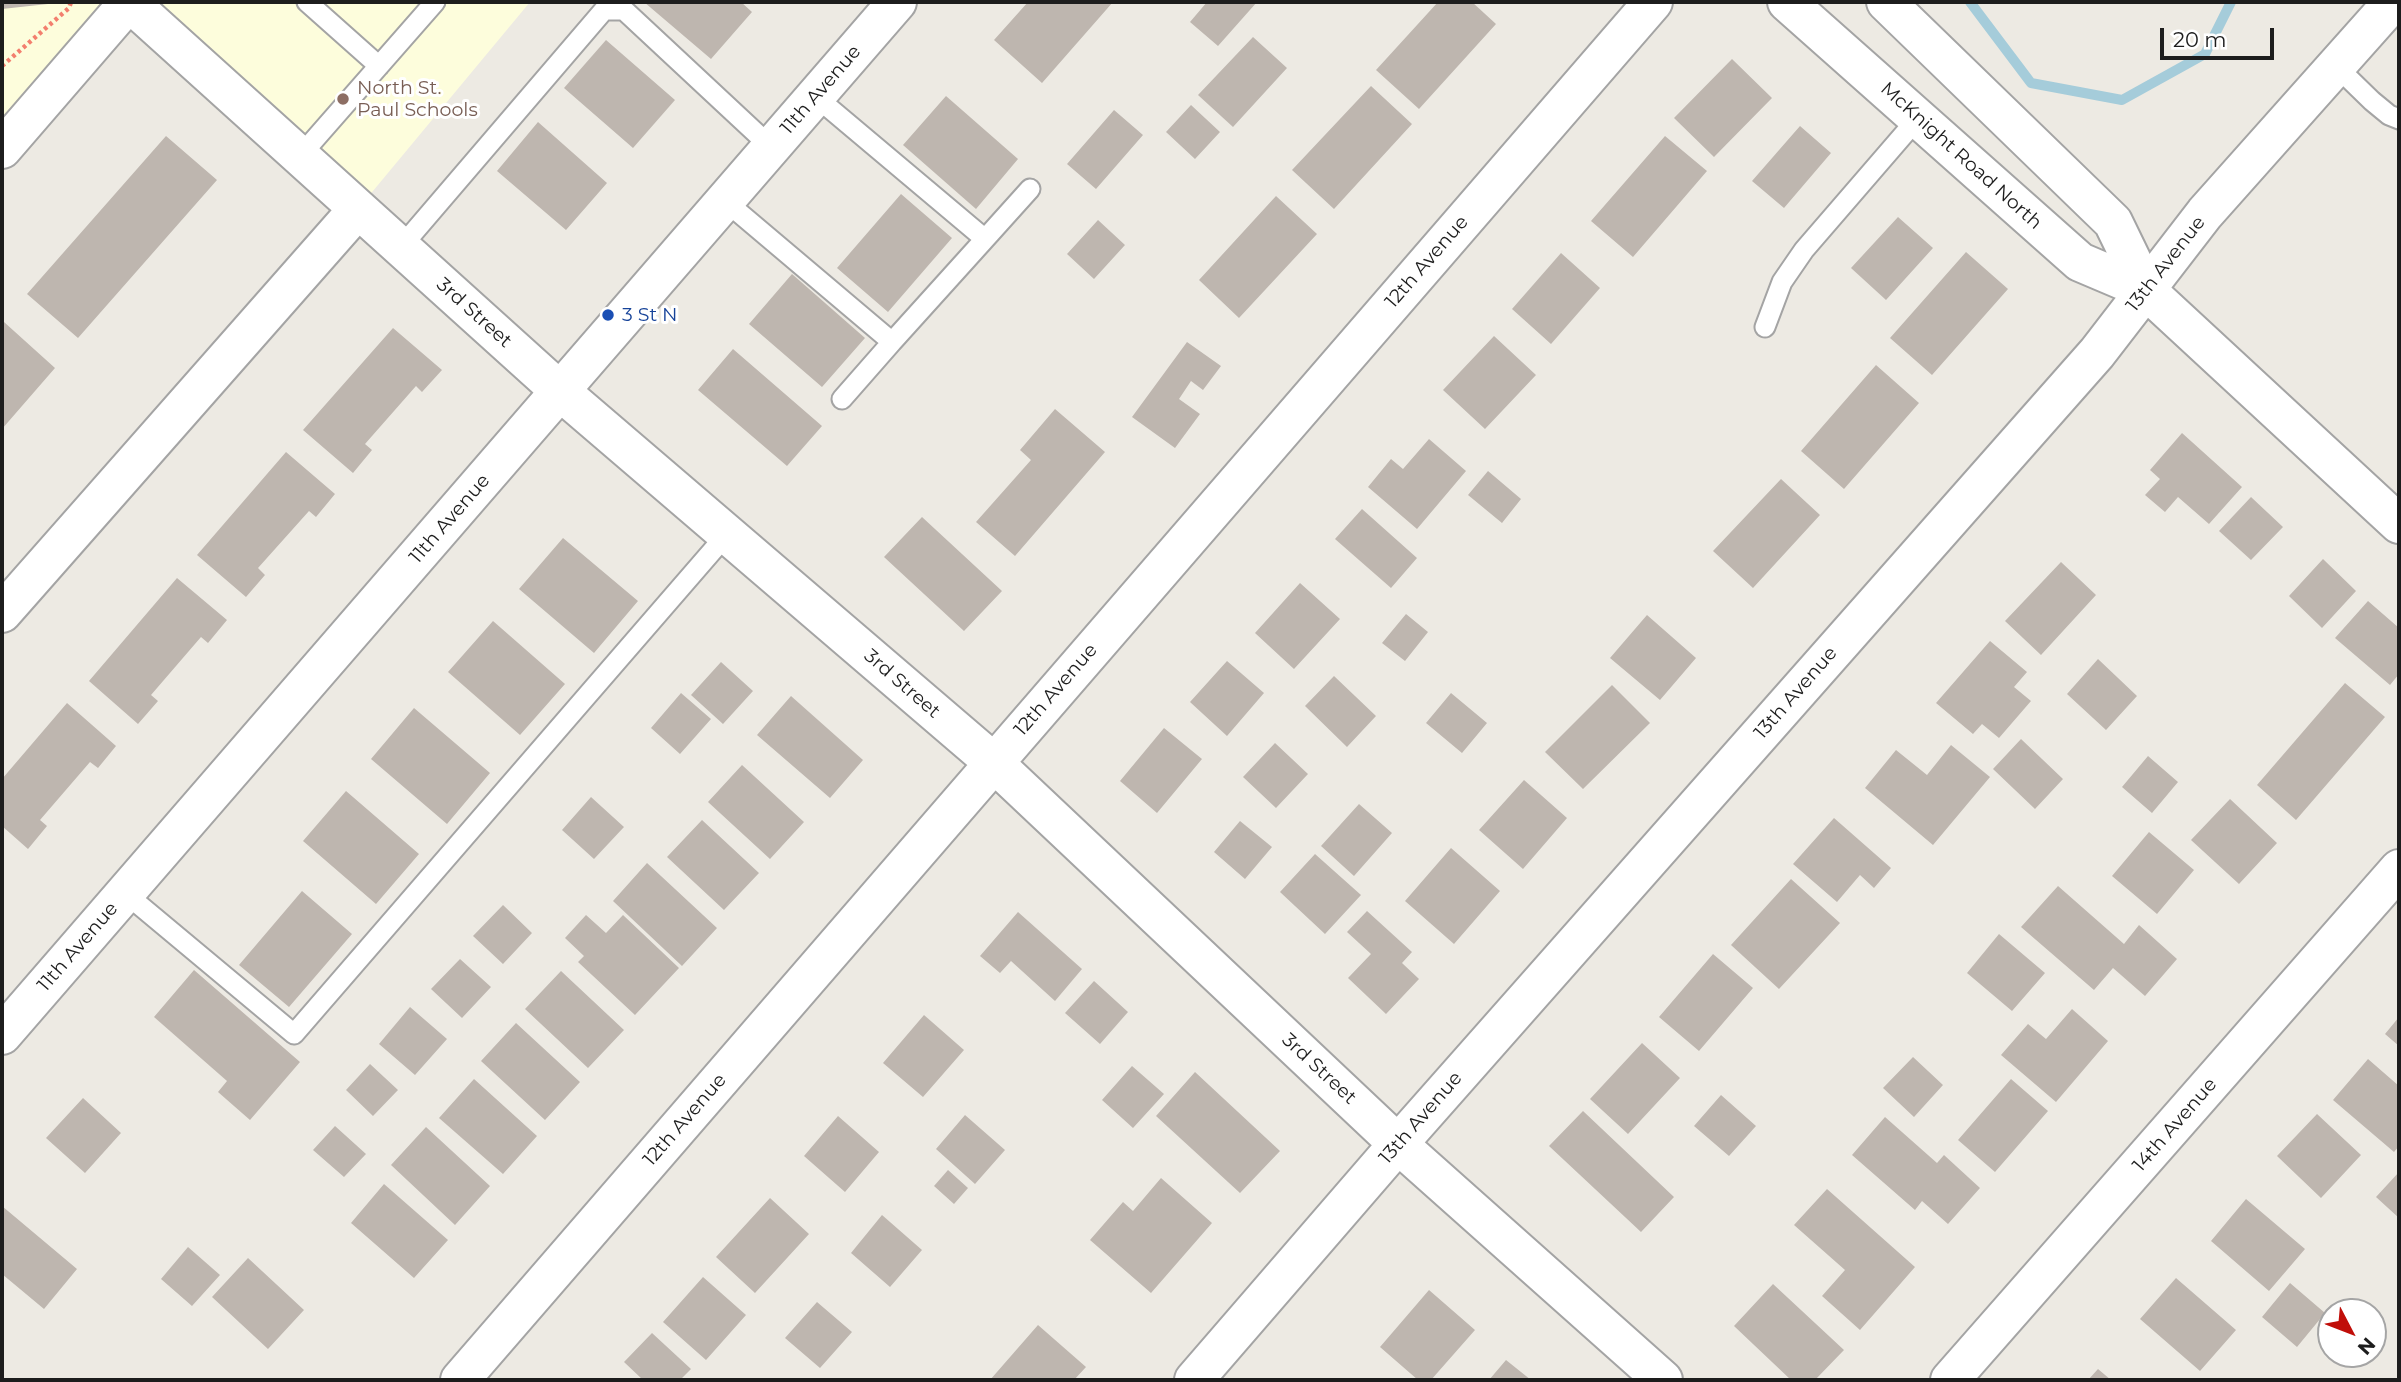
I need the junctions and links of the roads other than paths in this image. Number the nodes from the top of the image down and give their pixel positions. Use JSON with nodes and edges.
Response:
{"nodes":[{"id":1,"x":307,"y":2,"type":"edge"},
{"id":2,"x":435,"y":2,"type":"edge"},
{"id":3,"x":1653,"y":2,"type":"edge"},
{"id":4,"x":1787,"y":2,"type":"edge"},
{"id":5,"x":1886,"y":2,"type":"edge"},
{"id":6,"x":2393,"y":2,"type":"edge"},
{"id":7,"x":893,"y":3,"type":"edge"},
{"id":8,"x":137,"y":4,"type":"edge"},
{"id":9,"x":379,"y":66,"type":"junction"},
{"id":10,"x":2336,"y":66,"type":"junction"},
{"id":11,"x":815,"y":96,"type":"junction"},
{"id":12,"x":1919,"y":118,"type":"junction"},
{"id":13,"x":2399,"y":119,"type":"edge"},
{"id":14,"x":771,"y":147,"type":"junction"},
{"id":15,"x":2,"y":149,"type":"edge"},
{"id":16,"x":300,"y":156,"type":"junction"},
{"id":17,"x":1030,"y":188,"type":"dead end"},
{"id":18,"x":724,"y":200,"type":"junction"},
{"id":19,"x":358,"y":209,"type":"junction"},
{"id":20,"x":985,"y":239,"type":"junction"},
{"id":21,"x":401,"y":247,"type":"junction"},
{"id":22,"x":2146,"y":290,"type":"junction"},
{"id":23,"x":1765,"y":327,"type":"dead end"},
{"id":24,"x":892,"y":341,"type":"junction"},
{"id":25,"x":560,"y":391,"type":"junction"},
{"id":26,"x":842,"y":398,"type":"dead end"},
{"id":27,"x":2399,"y":524,"type":"edge"},
{"id":28,"x":726,"y":534,"type":"junction"},
{"id":29,"x":2,"y":613,"type":"edge"},
{"id":30,"x":993,"y":762,"type":"junction"},
{"id":31,"x":2399,"y":869,"type":"edge"},
{"id":32,"x":125,"y":893,"type":"junction"},
{"id":33,"x":2,"y":1035,"type":"edge"},
{"id":34,"x":1398,"y":1144,"type":"junction"},
{"id":35,"x":460,"y":1380,"type":"edge"},
{"id":36,"x":1194,"y":1380,"type":"edge"},
{"id":37,"x":1663,"y":1380,"type":"edge"},
{"id":38,"x":1950,"y":1380,"type":"edge"}],
"edges":[{"from":1,"to":9,"type":"lane"},
{"from":2,"to":9,"type":"lane"},
{"from":3,"to":30,"type":"street","name":"12th Avenue"},
{"from":4,"to":12,"type":"street","name":"McKnight Road North"},
{"from":5,"to":22,"type":"street","name":"McKnight Road North"},
{"from":6,"to":10,"type":"street","name":"13th Avenue"},
{"from":7,"to":11,"type":"street","name":"11th Avenue"},
{"from":8,"to":15,"type":"street"},
{"from":8,"to":16,"type":"street","name":"3rd Street"},
{"from":9,"to":16,"type":"lane"},
{"from":10,"to":13,"type":"lane"},
{"from":10,"to":22,"type":"street","name":"13th Avenue"},
{"from":11,"to":14,"type":"street","name":"11th Avenue"},
{"from":11,"to":20,"type":"lane"},
{"from":12,"to":22,"type":"street","name":"McKnight Road North"},
{"from":12,"to":23,"type":"lane"},
{"from":14,"to":18,"type":"street","name":"11th Avenue"},
{"from":14,"to":21,"type":"lane"},
{"from":16,"to":19,"type":"street","name":"3rd Street"},
{"from":17,"to":20,"type":"lane"},
{"from":18,"to":24,"type":"lane"},
{"from":18,"to":25,"type":"street","name":"11th Avenue"},
{"from":19,"to":21,"type":"street","name":"3rd Street"},
{"from":19,"to":29,"type":"street"},
{"from":20,"to":24,"type":"lane"},
{"from":21,"to":25,"type":"street","name":"3rd Street"},
{"from":22,"to":27,"type":"street","name":"McKnight Road North"},
{"from":22,"to":34,"type":"street","name":"13th Avenue"},
{"from":24,"to":26,"type":"lane"},
{"from":25,"to":28,"type":"street","name":"3rd Street"},
{"from":25,"to":32,"type":"street","name":"11th Avenue"},
{"from":28,"to":30,"type":"street","name":"3rd Street"},
{"from":28,"to":32,"type":"lane"},
{"from":30,"to":34,"type":"street","name":"3rd Street"},
{"from":30,"to":35,"type":"street","name":"12th Avenue"},
{"from":31,"to":38,"type":"street","name":"14th Avenue"},
{"from":32,"to":33,"type":"street","name":"11th Avenue"},
{"from":34,"to":36,"type":"street","name":"13th Avenue"},
{"from":34,"to":37,"type":"street","name":"3rd Street"}]}
